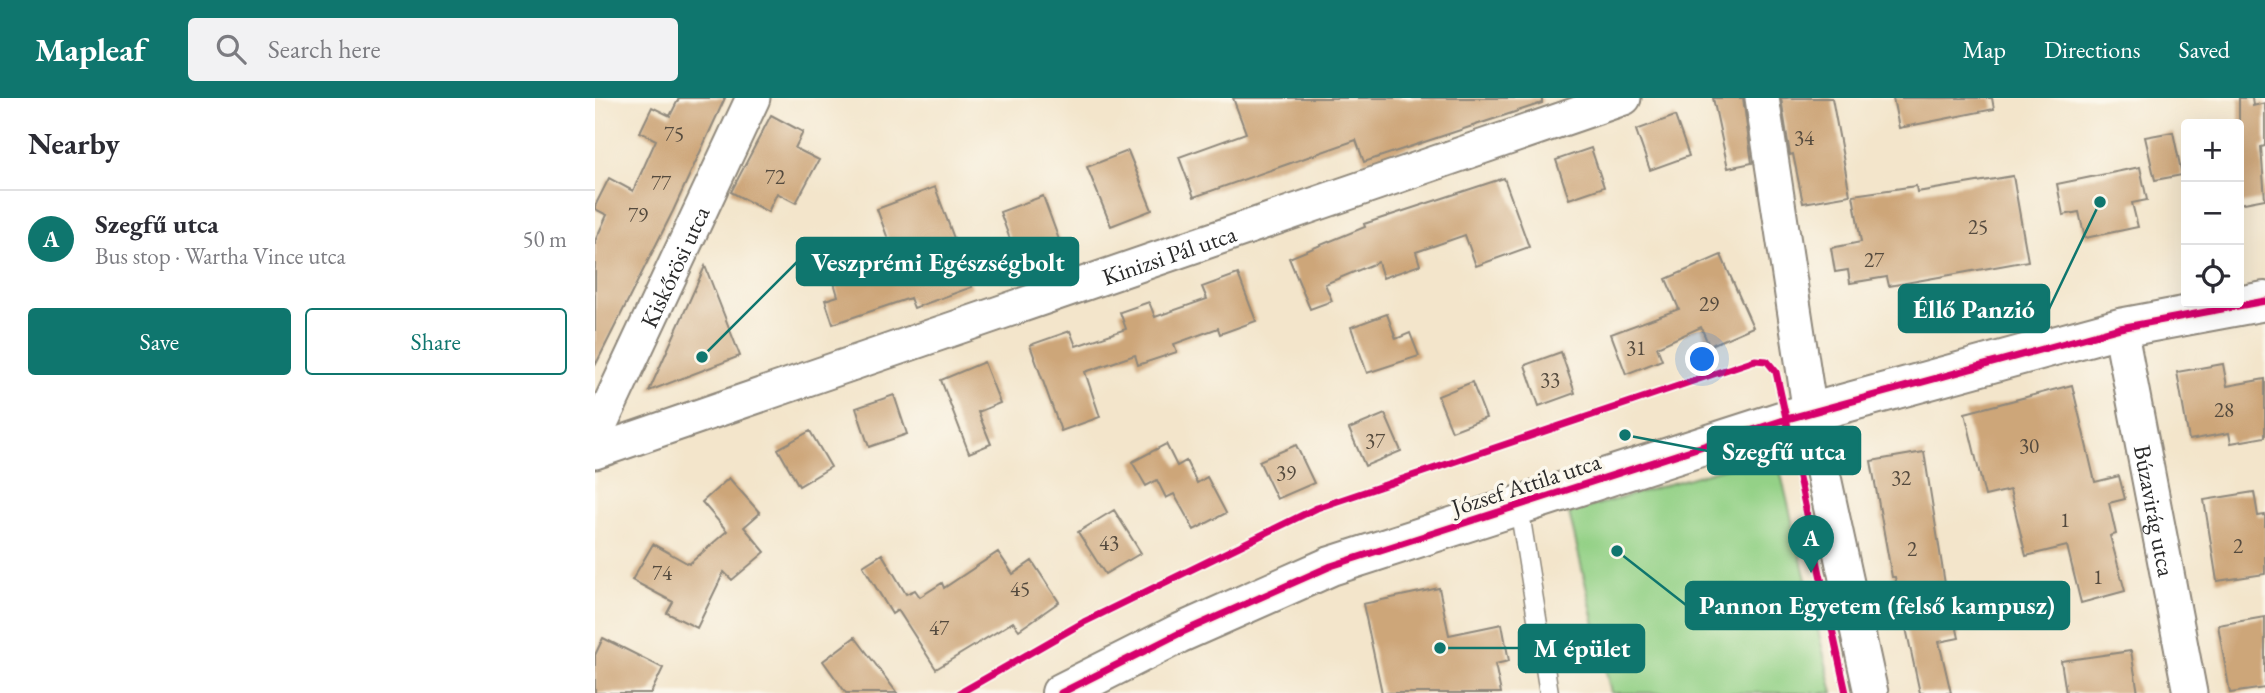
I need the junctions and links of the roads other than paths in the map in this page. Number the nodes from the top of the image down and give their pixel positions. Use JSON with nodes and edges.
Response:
{"nodes":[{"id":1,"x":753,"y":98,"type":"edge"},
{"id":2,"x":1624,"y":98,"type":"edge"},
{"id":3,"x":1762,"y":98,"type":"edge"},
{"id":4,"x":2265,"y":300,"type":"edge"},
{"id":5,"x":2120,"y":328,"type":"junction"},
{"id":6,"x":1810,"y":413,"type":"junction"},
{"id":7,"x":595,"y":436,"type":"edge"},
{"id":8,"x":595,"y":452,"type":"edge"},
{"id":9,"x":1519,"y":507,"type":"junction"},
{"id":10,"x":1061,"y":693,"type":"edge"},
{"id":11,"x":1549,"y":693,"type":"edge"},
{"id":12,"x":1871,"y":693,"type":"edge"},
{"id":13,"x":2190,"y":693,"type":"edge"}],
"edges":[{"from":1,"to":7,"type":"street","name":"Kiskőrösi utca"},
{"from":2,"to":8,"type":"street","name":"Kinizsi Pál utca"},
{"from":3,"to":6,"type":"street"},
{"from":4,"to":5,"type":"street","name":"József Attila utca"},
{"from":5,"to":6,"type":"street","name":"József Attila utca"},
{"from":5,"to":13,"type":"street","name":"Búzavirág utca"},
{"from":6,"to":9,"type":"street","name":"József Attila utca"},
{"from":6,"to":12,"type":"street"},
{"from":9,"to":10,"type":"street","name":"József Attila utca"},
{"from":9,"to":11,"type":"lane"}]}
